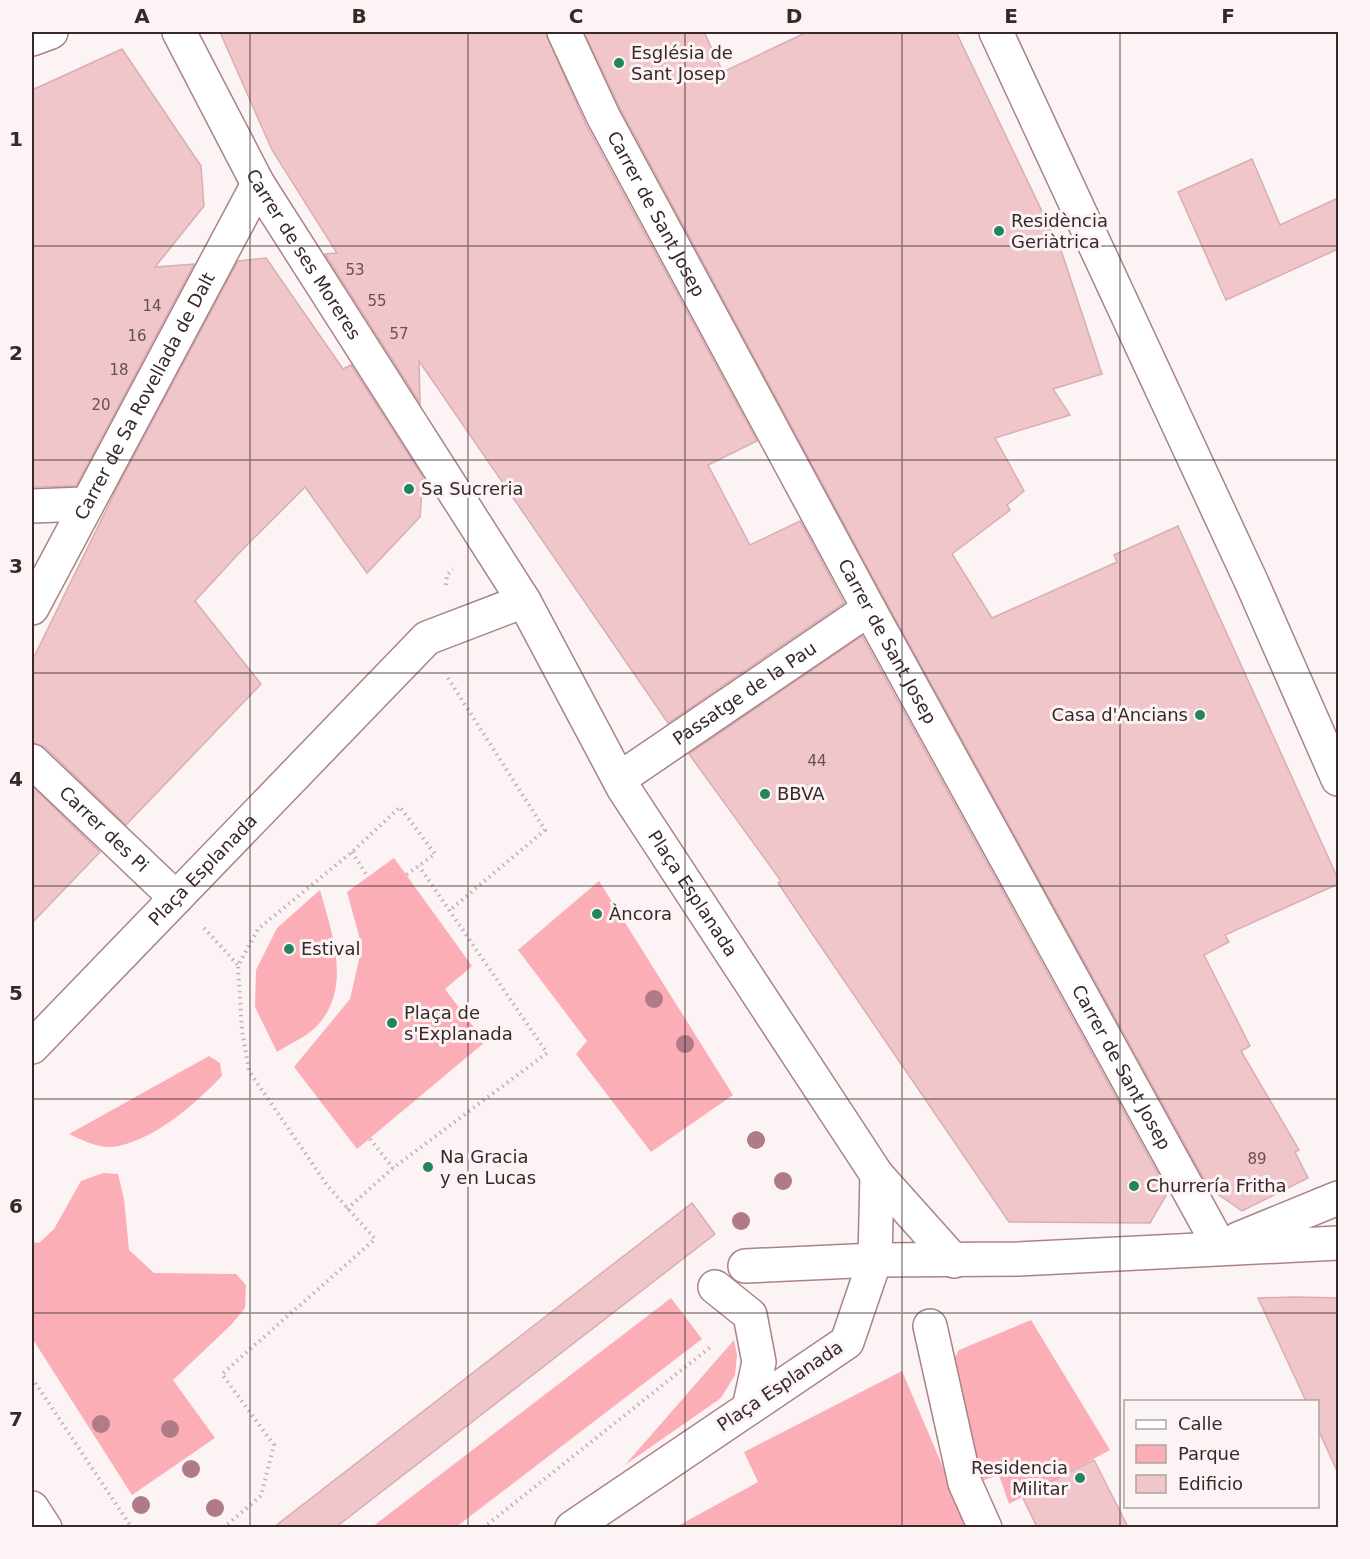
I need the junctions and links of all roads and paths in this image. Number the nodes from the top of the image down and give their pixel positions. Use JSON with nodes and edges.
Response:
{"nodes":[{"id":1,"x":51,"y":32,"type":"edge"},
{"id":2,"x":179,"y":32,"type":"edge"},
{"id":3,"x":564,"y":32,"type":"edge"},
{"id":4,"x":996,"y":32,"type":"edge"},
{"id":5,"x":32,"y":39,"type":"edge"},
{"id":6,"x":258,"y":184,"type":"junction"},
{"id":7,"x":440,"y":469,"type":"joint"},
{"id":8,"x":85,"y":504,"type":"junction"},
{"id":9,"x":32,"y":506,"type":"edge"},
{"id":10,"x":487,"y":544,"type":"junction"},
{"id":11,"x":524,"y":601,"type":"junction"},
{"id":12,"x":32,"y":608,"type":"edge"},
{"id":13,"x":869,"y":609,"type":"junction"},
{"id":14,"x":441,"y":633,"type":"junction"},
{"id":15,"x":32,"y":761,"type":"edge"},
{"id":16,"x":1338,"y":779,"type":"edge"},
{"id":17,"x":619,"y":780,"type":"junction"},
{"id":18,"x":352,"y":852,"type":"junction"},
{"id":19,"x":419,"y":866,"type":"junction"},
{"id":20,"x":406,"y":875,"type":"dead end"},
{"id":21,"x":368,"y":877,"type":"dead end"},
{"id":22,"x":176,"y":898,"type":"junction"},
{"id":23,"x":449,"y":911,"type":"junction"},
{"id":24,"x":32,"y":1047,"type":"edge"},
{"id":25,"x":370,"y":1139,"type":"dead end"},
{"id":26,"x":393,"y":1168,"type":"junction"},
{"id":27,"x":877,"y":1175,"type":"junction"},
{"id":28,"x":1338,"y":1198,"type":"edge"},
{"id":29,"x":347,"y":1209,"type":"junction"},
{"id":30,"x":1338,"y":1243,"type":"edge"},
{"id":31,"x":1220,"y":1247,"type":"junction"},
{"id":32,"x":875,"y":1260,"type":"junction"},
{"id":33,"x":954,"y":1261,"type":"junction"},
{"id":34,"x":745,"y":1266,"type":"dead end"},
{"id":35,"x":715,"y":1287,"type":"dead end"},
{"id":36,"x":930,"y":1326,"type":"dead end"},
{"id":37,"x":32,"y":1378,"type":"edge"},
{"id":38,"x":749,"y":1408,"type":"junction"},
{"id":39,"x":32,"y":1508,"type":"edge"},
{"id":40,"x":45,"y":1527,"type":"edge"},
{"id":41,"x":132,"y":1527,"type":"edge"},
{"id":42,"x":223,"y":1527,"type":"edge"},
{"id":43,"x":572,"y":1527,"type":"edge"},
{"id":44,"x":985,"y":1527,"type":"edge"}],
"edges":[{"from":1,"to":5,"type":"street"},
{"from":2,"to":6,"type":"street","name":"Carrer de ses Moreres"},
{"from":3,"to":13,"type":"street","name":"Carrer de Sant Josep"},
{"from":4,"to":16,"type":"street"},
{"from":6,"to":7,"type":"street","name":"Carrer de ses Moreres"},
{"from":6,"to":8,"type":"street","name":"Carrer de Sa Rovellada de Dalt"},
{"from":7,"to":10,"type":"street","name":"Plaça Esplanada"},
{"from":8,"to":9,"type":"street"},
{"from":8,"to":12,"type":"street","name":"Carrer de Sa Rovellada de Dalt"},
{"from":10,"to":11,"type":"street","name":"Plaça Esplanada"},
{"from":10,"to":14,"type":"path"},
{"from":11,"to":14,"type":"street","name":"Plaça Esplanada"},
{"from":11,"to":17,"type":"street","name":"Plaça Esplanada"},
{"from":13,"to":17,"type":"street","name":"Passatge de la Pau"},
{"from":13,"to":31,"type":"street","name":"Carrer de Sant Josep"},
{"from":14,"to":22,"type":"street","name":"Plaça Esplanada"},
{"from":14,"to":23,"type":"path"},
{"from":15,"to":22,"type":"street","name":"Carrer des Pi"},
{"from":17,"to":27,"type":"street","name":"Plaça Esplanada"},
{"from":18,"to":19,"type":"path"},
{"from":18,"to":21,"type":"path"},
{"from":18,"to":29,"type":"path"},
{"from":19,"to":20,"type":"path"},
{"from":19,"to":23,"type":"path"},
{"from":22,"to":24,"type":"street","name":"Plaça Esplanada"},
{"from":23,"to":26,"type":"path"},
{"from":25,"to":26,"type":"path"},
{"from":26,"to":29,"type":"path"},
{"from":27,"to":32,"type":"street","name":"Plaça Esplanada"},
{"from":27,"to":33,"type":"street","name":"Plaça Esplanada"},
{"from":28,"to":31,"type":"street"},
{"from":29,"to":42,"type":"path"},
{"from":30,"to":31,"type":"street"},
{"from":31,"to":33,"type":"street"},
{"from":32,"to":33,"type":"street"},
{"from":32,"to":34,"type":"street"},
{"from":32,"to":38,"type":"street","name":"Plaça Esplanada"},
{"from":35,"to":38,"type":"street"},
{"from":36,"to":44,"type":"street"},
{"from":37,"to":41,"type":"path"},
{"from":38,"to":43,"type":"street","name":"Plaça Esplanada"},
{"from":39,"to":40,"type":"street"}]}
